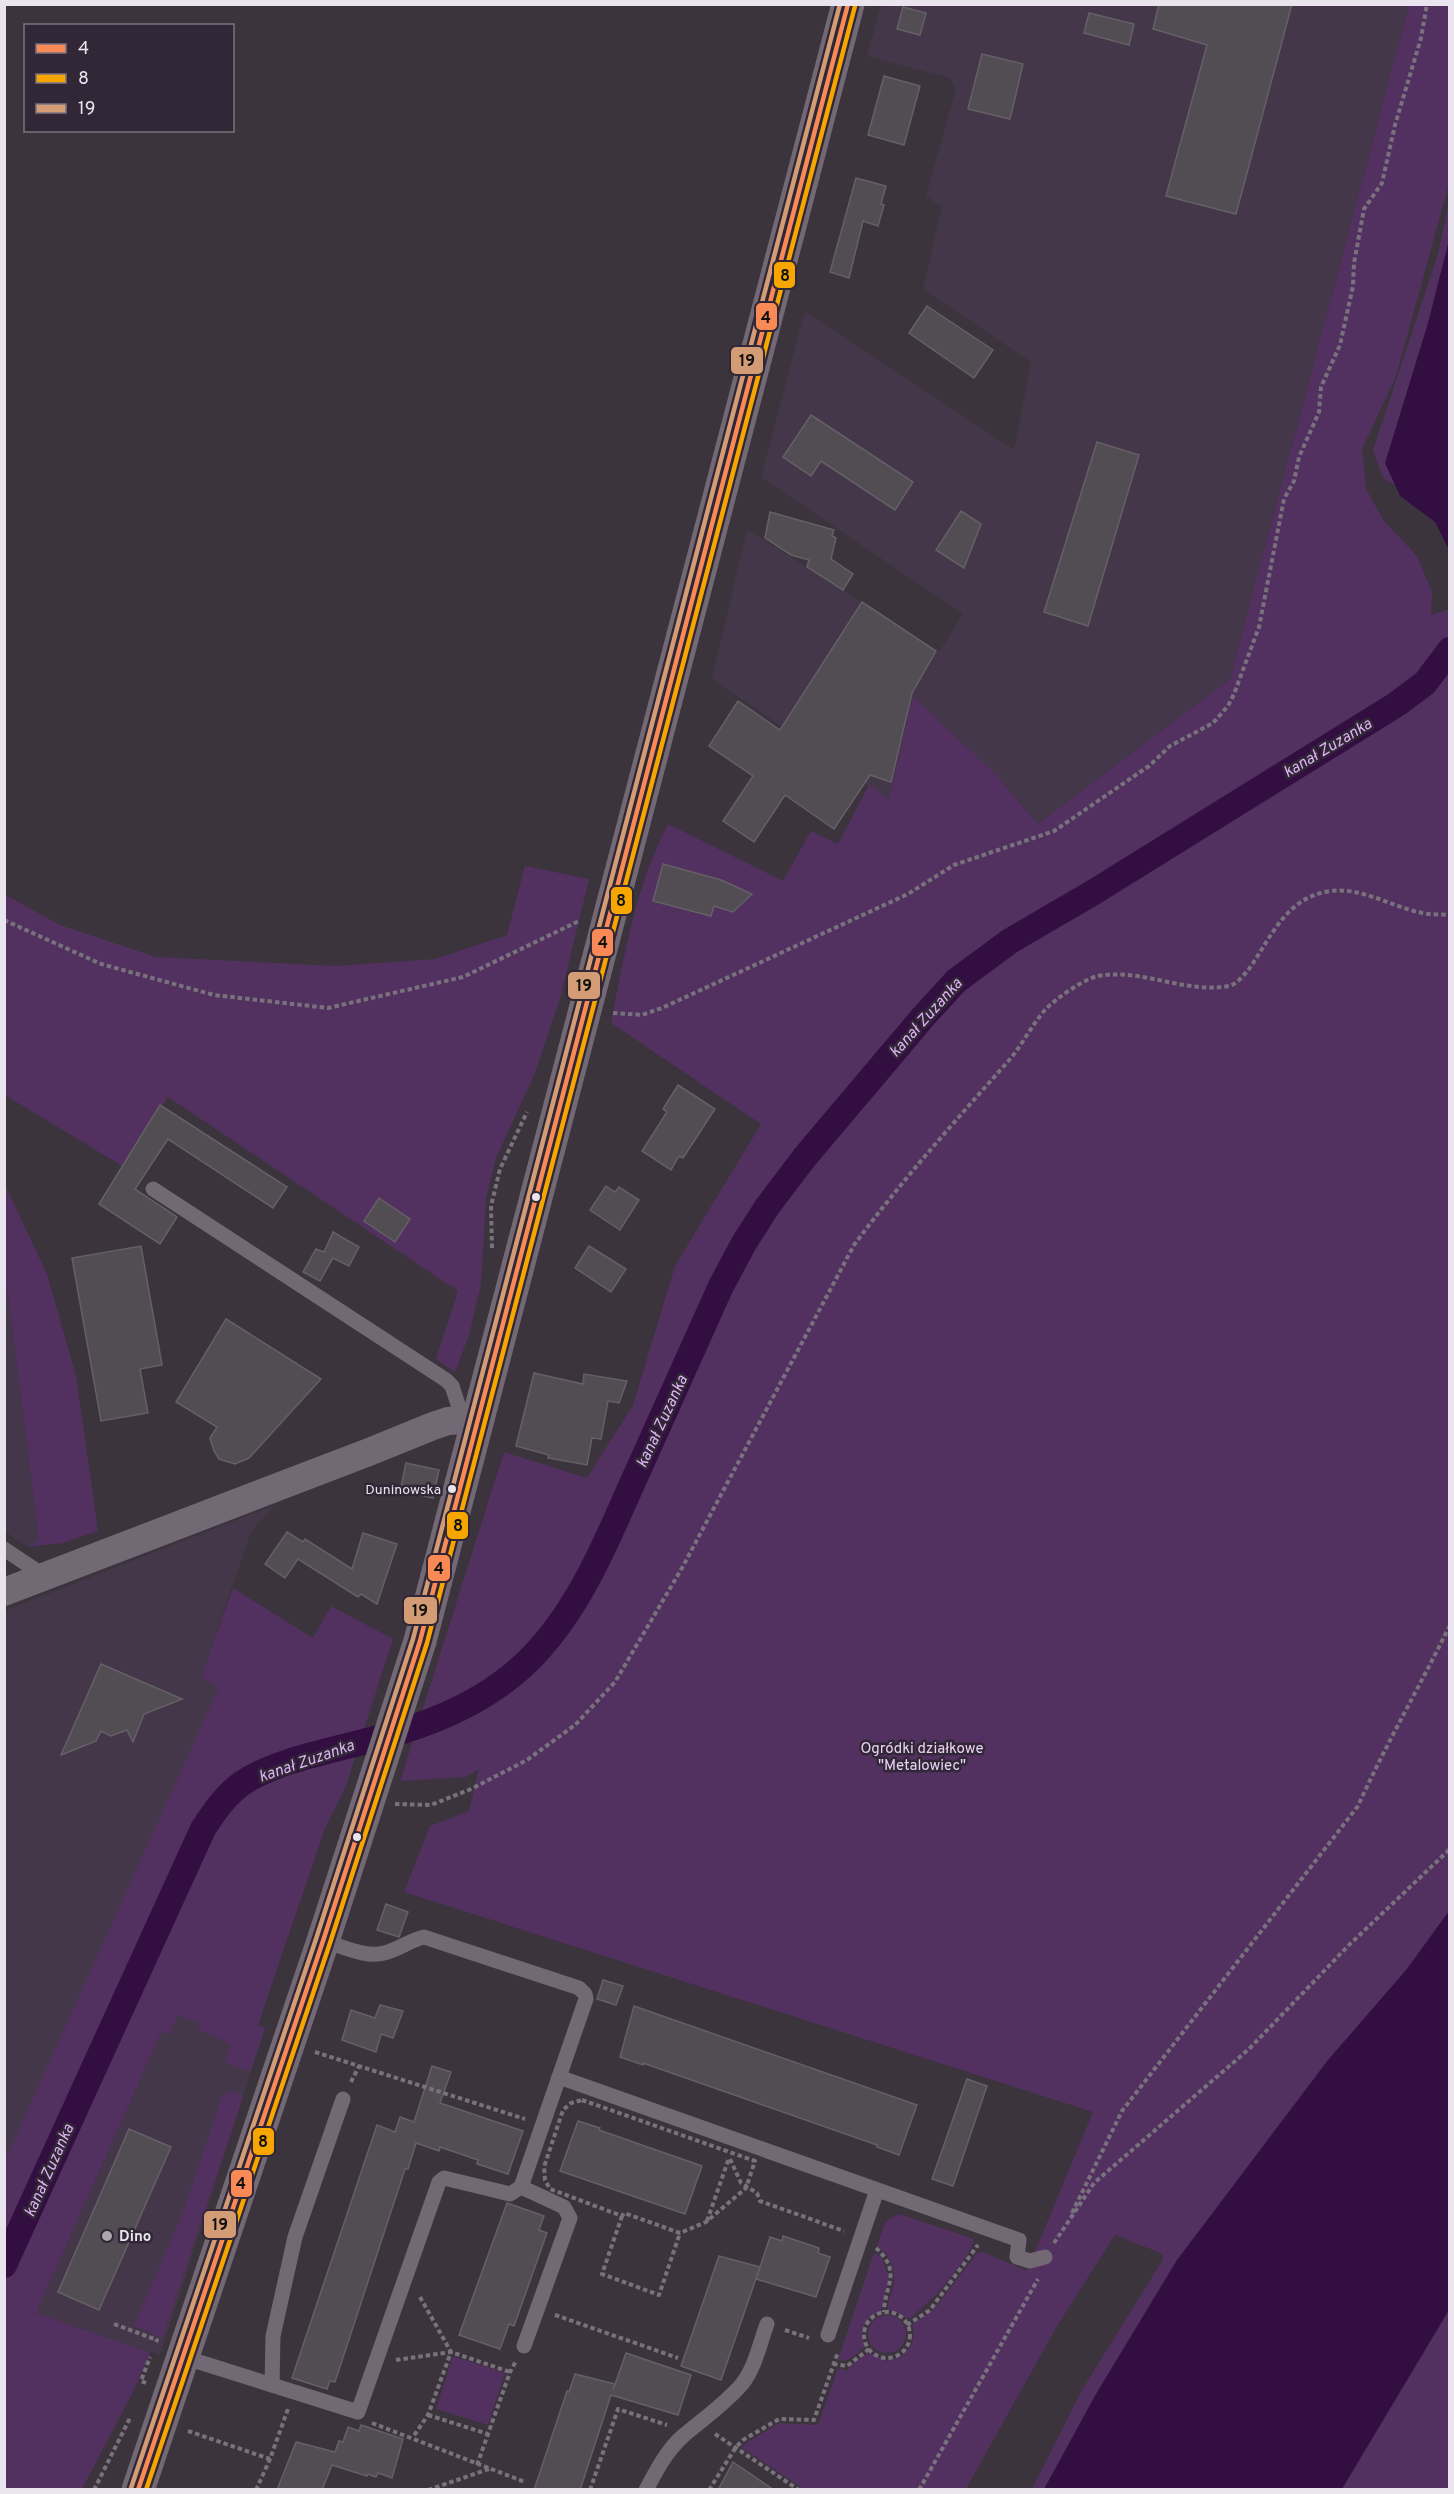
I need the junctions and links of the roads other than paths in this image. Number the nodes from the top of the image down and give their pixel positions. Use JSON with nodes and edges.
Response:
{"nodes":[{"id":1,"x":848,"y":4,"type":"edge"},
{"id":2,"x":153,"y":1189,"type":"dead end"},
{"id":3,"x":471,"y":1422,"type":"junction"},
{"id":4,"x":4,"y":1549,"type":"edge"},
{"id":5,"x":46,"y":1577,"type":"junction"},
{"id":6,"x":4,"y":1592,"type":"edge"},
{"id":7,"x":323,"y":1941,"type":"junction"},
{"id":8,"x":559,"y":2077,"type":"junction"},
{"id":9,"x":343,"y":2099,"type":"dead end"},
{"id":10,"x":521,"y":2187,"type":"junction"},
{"id":11,"x":877,"y":2190,"type":"junction"},
{"id":12,"x":1045,"y":2257,"type":"road end"},
{"id":13,"x":767,"y":2324,"type":"road end"},
{"id":14,"x":822,"y":2337,"type":"road end"},
{"id":15,"x":524,"y":2346,"type":"road end"},
{"id":16,"x":183,"y":2356,"type":"junction"},
{"id":17,"x":272,"y":2385,"type":"junction"},
{"id":18,"x":138,"y":2490,"type":"edge"},
{"id":19,"x":646,"y":2490,"type":"edge"}],
"edges":[{"from":1,"to":3,"type":"street"},
{"from":2,"to":3,"type":"lane"},
{"from":3,"to":5,"type":"street"},
{"from":3,"to":7,"type":"street"},
{"from":4,"to":5,"type":"lane"},
{"from":5,"to":6,"type":"street"},
{"from":7,"to":8,"type":"lane"},
{"from":7,"to":16,"type":"street"},
{"from":8,"to":10,"type":"lane"},
{"from":8,"to":11,"type":"lane"},
{"from":9,"to":17,"type":"lane"},
{"from":10,"to":15,"type":"lane"},
{"from":10,"to":17,"type":"lane"},
{"from":11,"to":12,"type":"lane"},
{"from":11,"to":14,"type":"lane"},
{"from":13,"to":19,"type":"lane"},
{"from":16,"to":17,"type":"lane"},
{"from":16,"to":18,"type":"street"}]}
